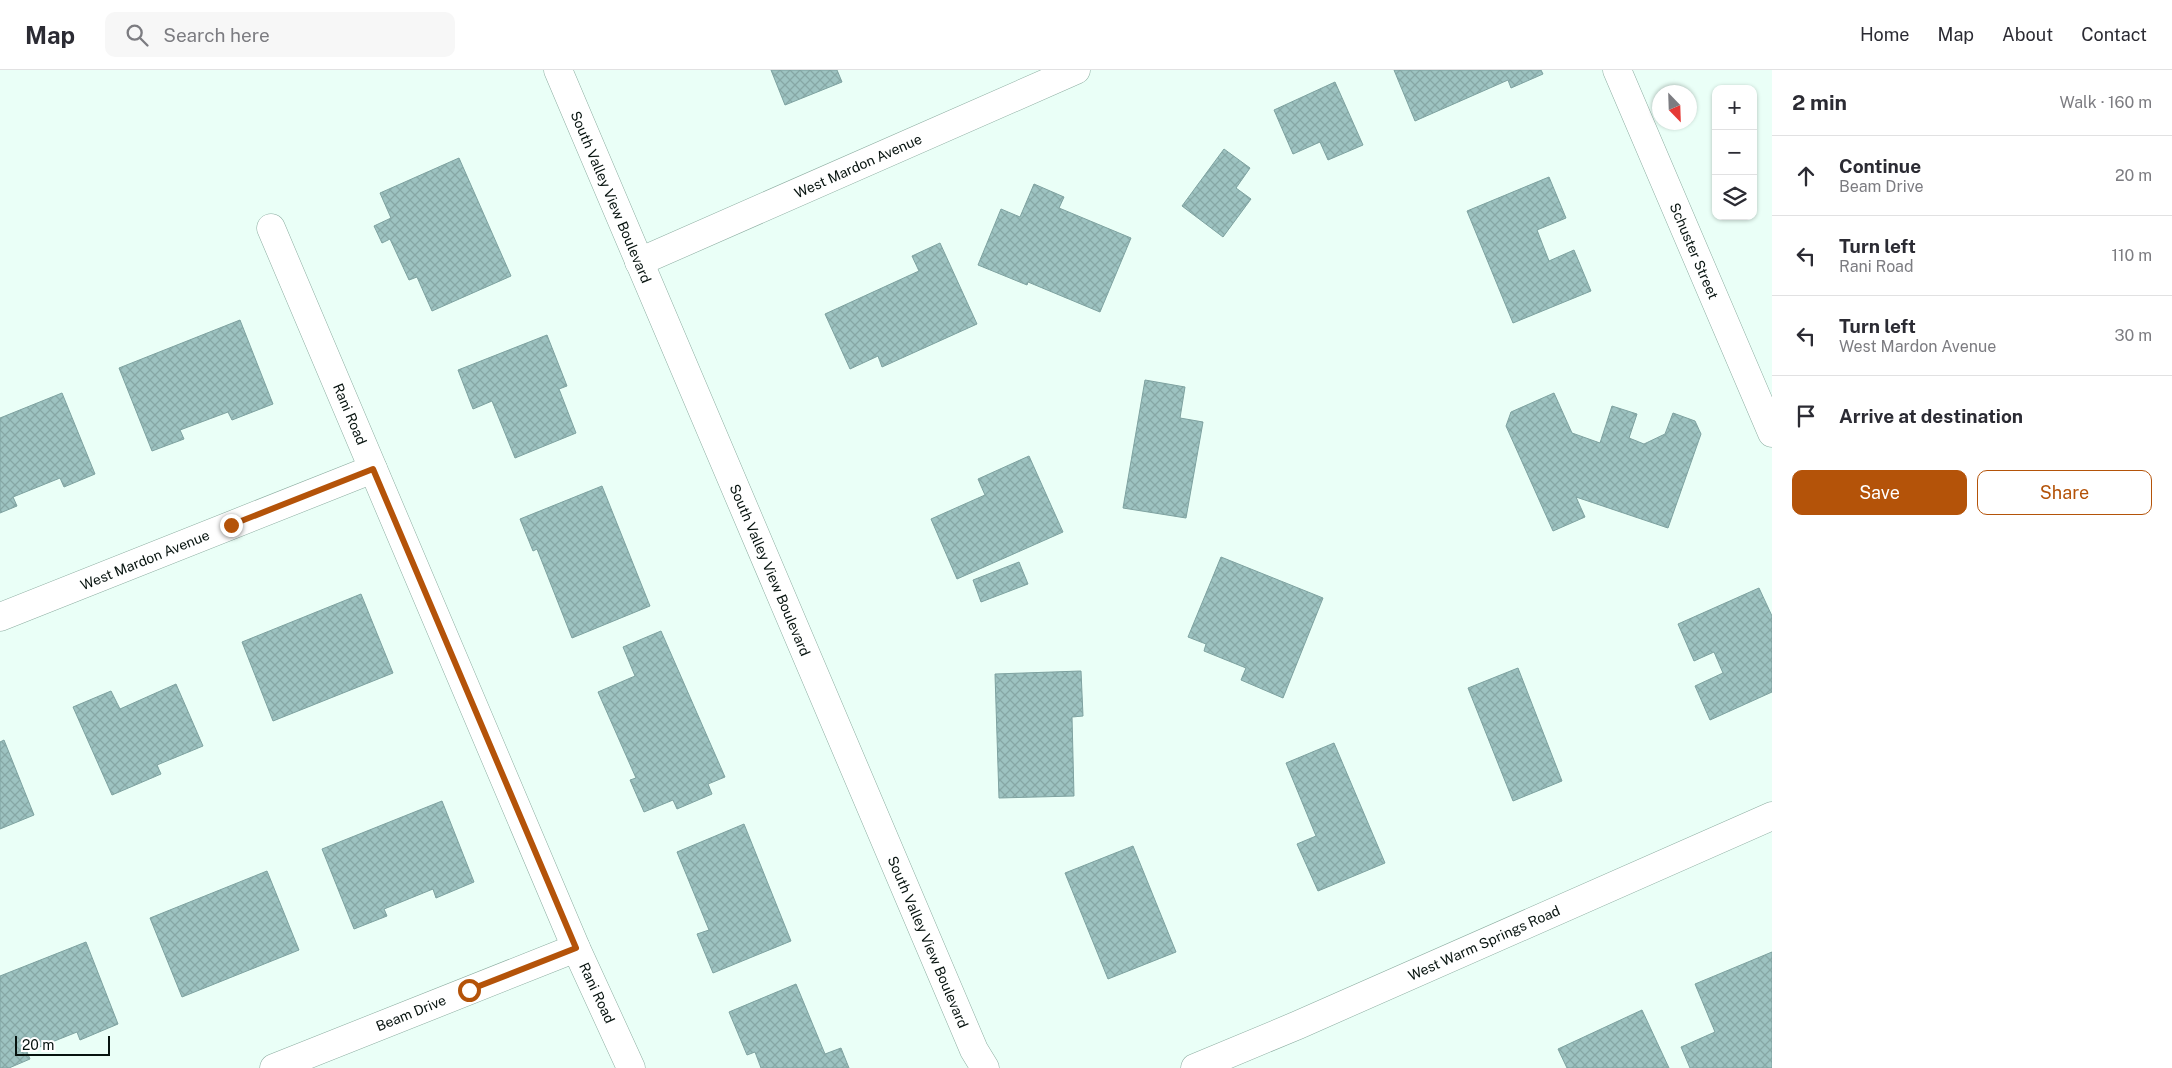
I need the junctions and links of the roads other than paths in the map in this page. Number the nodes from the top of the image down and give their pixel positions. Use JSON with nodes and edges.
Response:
{"nodes":[{"id":1,"x":558,"y":70,"type":"edge"},
{"id":2,"x":1076,"y":70,"type":"edge"},
{"id":3,"x":1617,"y":70,"type":"edge"},
{"id":4,"x":271,"y":228,"type":"dead end"},
{"id":5,"x":639,"y":262,"type":"junction"},
{"id":6,"x":1772,"y":432,"type":"edge"},
{"id":7,"x":373,"y":469,"type":"junction"},
{"id":8,"x":0,"y":617,"type":"edge"},
{"id":9,"x":1772,"y":816,"type":"edge"},
{"id":10,"x":576,"y":948,"type":"junction"},
{"id":11,"x":274,"y":1068,"type":"edge"},
{"id":12,"x":632,"y":1068,"type":"edge"},
{"id":13,"x":984,"y":1068,"type":"edge"},
{"id":14,"x":1195,"y":1068,"type":"edge"}],
"edges":[{"from":1,"to":5,"type":"street","name":"South Valley View Boulevard"},
{"from":2,"to":5,"type":"street","name":"West Mardon Avenue"},
{"from":3,"to":6,"type":"street","name":"Schuster Street"},
{"from":4,"to":7,"type":"street","name":"Rani Road"},
{"from":5,"to":13,"type":"street","name":"South Valley View Boulevard"},
{"from":7,"to":8,"type":"street","name":"West Mardon Avenue"},
{"from":7,"to":10,"type":"street","name":"Rani Road"},
{"from":9,"to":14,"type":"street","name":"West Warm Springs Road"},
{"from":10,"to":11,"type":"street","name":"Beam Drive"},
{"from":10,"to":12,"type":"street","name":"Rani Road"}]}
